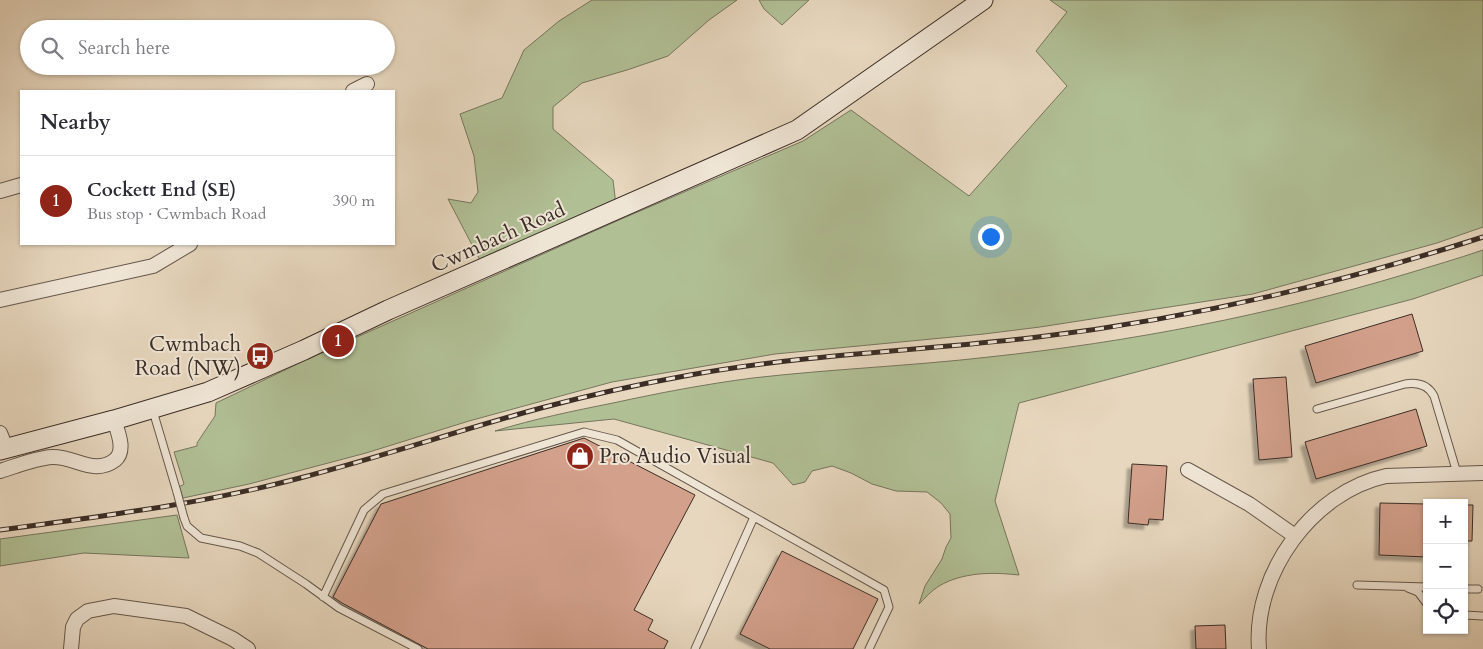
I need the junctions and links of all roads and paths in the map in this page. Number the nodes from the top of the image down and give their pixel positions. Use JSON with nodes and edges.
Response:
{"nodes":[{"id":1,"x":983,"y":0,"type":"edge"},
{"id":2,"x":367,"y":84,"type":"dead end"},
{"id":3,"x":355,"y":90,"type":"edge"},
{"id":4,"x":20,"y":184,"type":"edge"},
{"id":5,"x":0,"y":191,"type":"edge"},
{"id":6,"x":188,"y":245,"type":"edge"},
{"id":7,"x":0,"y":300,"type":"edge"},
{"id":8,"x":153,"y":408,"type":"junction"},
{"id":9,"x":1317,"y":409,"type":"dead end"},
{"id":10,"x":114,"y":420,"type":"junction"},
{"id":11,"x":2,"y":443,"type":"edge"},
{"id":12,"x":1188,"y":470,"type":"dead end"},
{"id":13,"x":0,"y":471,"type":"edge"},
{"id":14,"x":1457,"y":473,"type":"junction"},
{"id":15,"x":1483,"y":473,"type":"edge"},
{"id":16,"x":754,"y":517,"type":"junction"},
{"id":17,"x":1295,"y":536,"type":"junction"},
{"id":18,"x":1357,"y":585,"type":"dead end"},
{"id":19,"x":1404,"y":587,"type":"junction"},
{"id":20,"x":1423,"y":588,"type":"edge"},
{"id":21,"x":1468,"y":589,"type":"edge"},
{"id":22,"x":1478,"y":589,"type":"dead end"},
{"id":23,"x":323,"y":597,"type":"junction"},
{"id":24,"x":1423,"y":599,"type":"edge"},
{"id":25,"x":1468,"y":615,"type":"edge"},
{"id":26,"x":1483,"y":616,"type":"edge"},
{"id":27,"x":71,"y":649,"type":"edge"},
{"id":28,"x":248,"y":649,"type":"edge"},
{"id":29,"x":418,"y":649,"type":"edge"},
{"id":30,"x":695,"y":649,"type":"edge"},
{"id":31,"x":869,"y":649,"type":"edge"},
{"id":32,"x":1259,"y":649,"type":"edge"}],
"edges":[{"from":1,"to":8,"type":"main road","name":"Cwmbach Road"},
{"from":2,"to":3,"type":"street"},
{"from":4,"to":5,"type":"street"},
{"from":6,"to":7,"type":"street"},
{"from":8,"to":10,"type":"main road","name":"Cwmbach Road"},
{"from":8,"to":23,"type":"lane","bridge":true},
{"from":9,"to":14,"type":"lane"},
{"from":10,"to":11,"type":"main road","name":"Cwmbach Road"},
{"from":10,"to":13,"type":"street"},
{"from":12,"to":17,"type":"street"},
{"from":14,"to":15,"type":"street"},
{"from":14,"to":17,"type":"street"},
{"from":16,"to":23,"type":"lane"},
{"from":16,"to":30,"type":"lane"},
{"from":16,"to":31,"type":"lane"},
{"from":17,"to":32,"type":"street"},
{"from":18,"to":19,"type":"lane"},
{"from":19,"to":20,"type":"lane"},
{"from":19,"to":24,"type":"lane"},
{"from":21,"to":22,"type":"lane"},
{"from":23,"to":29,"type":"lane"},
{"from":25,"to":26,"type":"lane"},
{"from":27,"to":28,"type":"street"}]}
